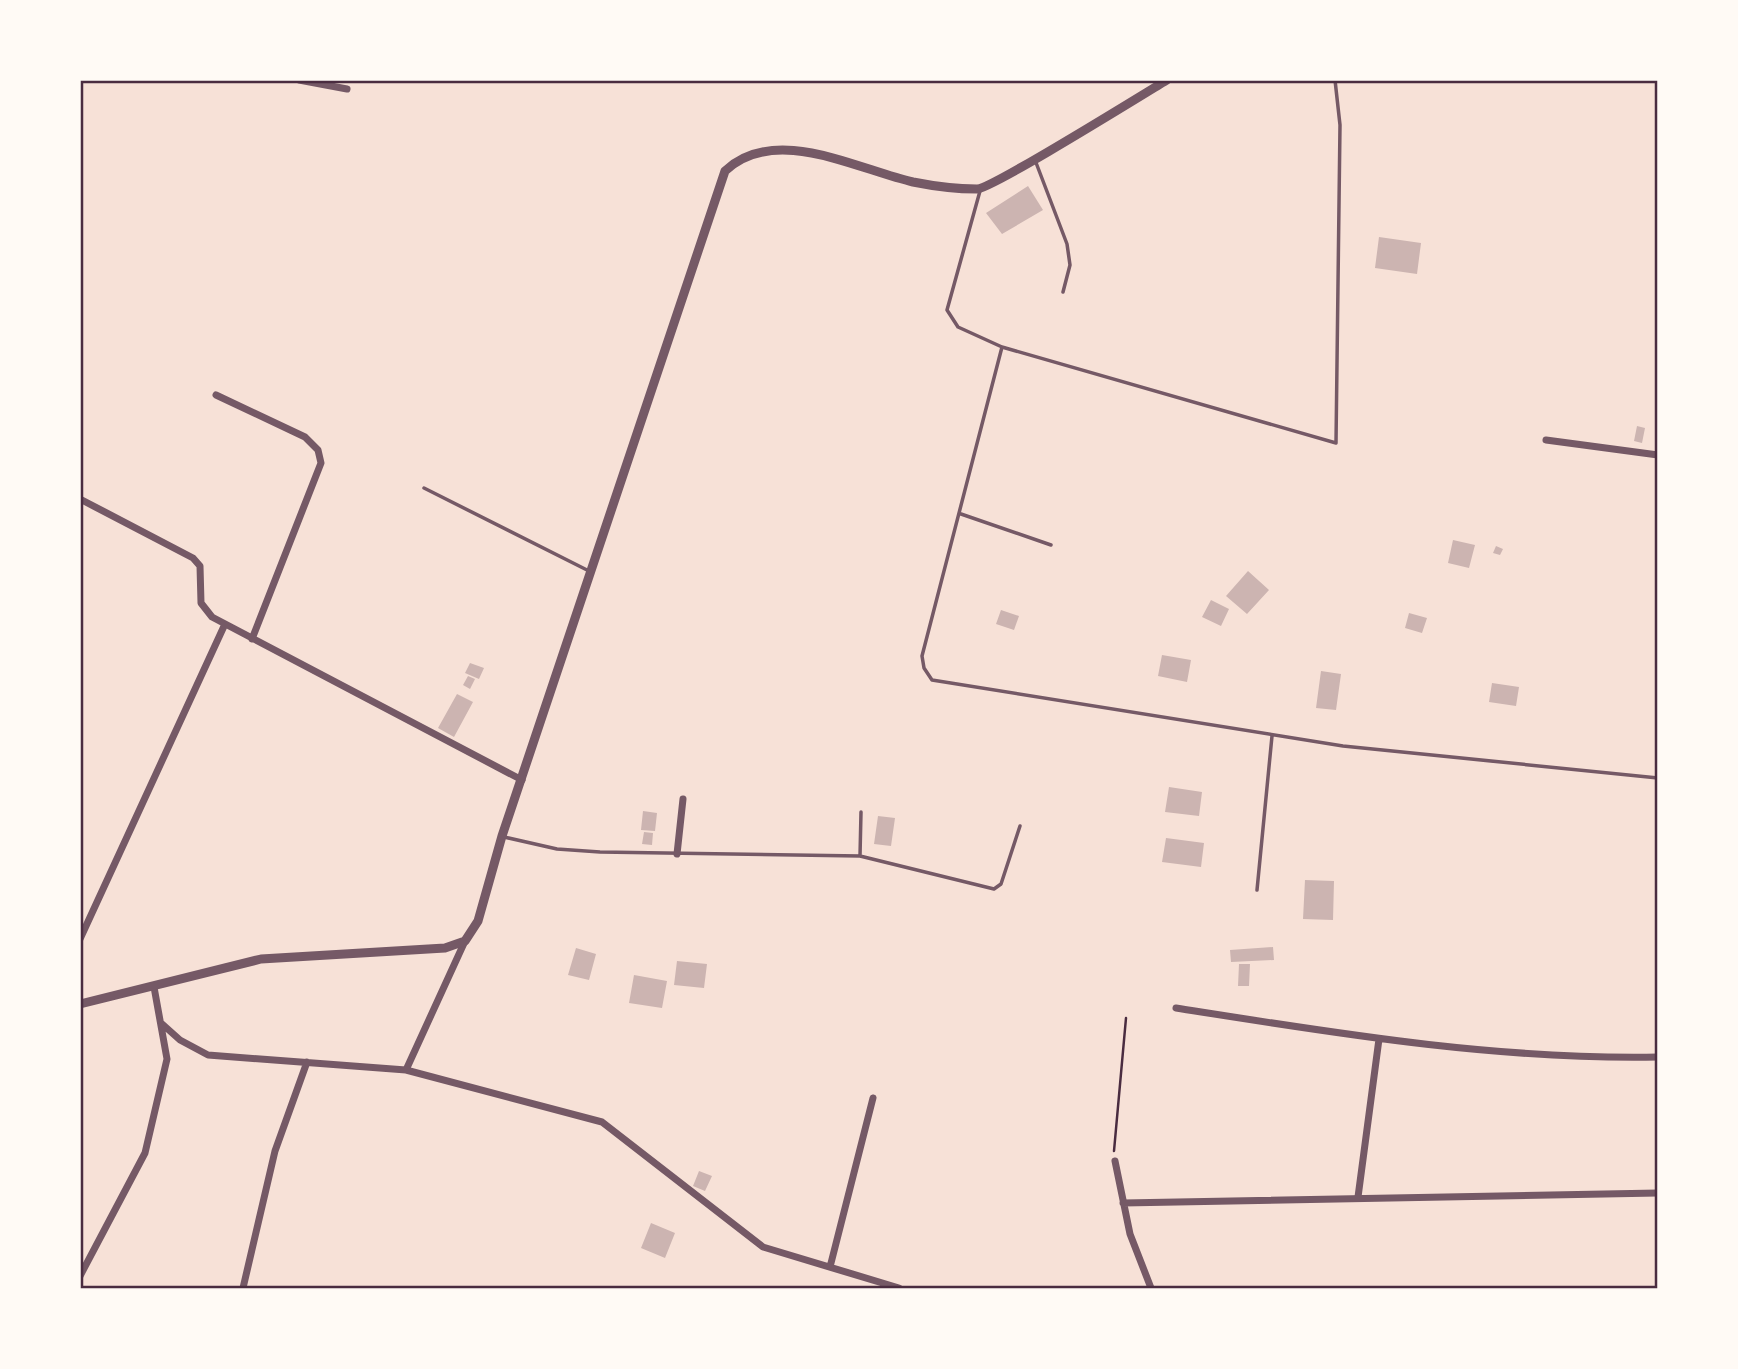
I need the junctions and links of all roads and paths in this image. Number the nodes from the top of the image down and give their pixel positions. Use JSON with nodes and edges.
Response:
{"nodes":[{"id":1,"x":299,"y":80,"type":"edge"},
{"id":2,"x":1167,"y":80,"type":"edge"},
{"id":3,"x":1335,"y":80,"type":"edge"},
{"id":4,"x":347,"y":89,"type":"dead end"},
{"id":5,"x":1034,"y":158,"type":"junction"},
{"id":6,"x":980,"y":189,"type":"junction"},
{"id":7,"x":1063,"y":292,"type":"dead end"},
{"id":8,"x":1002,"y":347,"type":"junction"},
{"id":9,"x":216,"y":395,"type":"dead end"},
{"id":10,"x":1546,"y":440,"type":"dead end"},
{"id":11,"x":1657,"y":455,"type":"edge"},
{"id":12,"x":424,"y":488,"type":"dead end"},
{"id":13,"x":80,"y":499,"type":"edge"},
{"id":14,"x":961,"y":514,"type":"junction"},
{"id":15,"x":1051,"y":545,"type":"dead end"},
{"id":16,"x":591,"y":572,"type":"junction"},
{"id":17,"x":225,"y":624,"type":"junction"},
{"id":18,"x":253,"y":639,"type":"junction"},
{"id":19,"x":1272,"y":736,"type":"junction"},
{"id":20,"x":1657,"y":778,"type":"edge"},
{"id":21,"x":522,"y":780,"type":"junction"},
{"id":22,"x":683,"y":799,"type":"dead end"},
{"id":23,"x":861,"y":812,"type":"dead end"},
{"id":24,"x":1020,"y":826,"type":"dead end"},
{"id":25,"x":502,"y":836,"type":"junction"},
{"id":26,"x":677,"y":854,"type":"junction"},
{"id":27,"x":860,"y":856,"type":"junction"},
{"id":28,"x":1257,"y":890,"type":"dead end"},
{"id":29,"x":80,"y":939,"type":"edge"},
{"id":30,"x":465,"y":940,"type":"junction"},
{"id":31,"x":154,"y":987,"type":"junction"},
{"id":32,"x":80,"y":1004,"type":"edge"},
{"id":33,"x":1176,"y":1008,"type":"dead end"},
{"id":34,"x":1126,"y":1018,"type":"dead end"},
{"id":35,"x":160,"y":1023,"type":"junction"},
{"id":36,"x":1379,"y":1039,"type":"junction"},
{"id":37,"x":1657,"y":1057,"type":"edge"},
{"id":38,"x":307,"y":1062,"type":"junction"},
{"id":39,"x":406,"y":1070,"type":"junction"},
{"id":40,"x":873,"y":1098,"type":"dead end"},
{"id":41,"x":1115,"y":1161,"type":"joint"},
{"id":42,"x":1657,"y":1193,"type":"edge"},
{"id":43,"x":1358,"y":1197,"type":"junction"},
{"id":44,"x":1123,"y":1203,"type":"junction"},
{"id":45,"x":830,"y":1267,"type":"junction"},
{"id":46,"x":80,"y":1276,"type":"edge"},
{"id":47,"x":243,"y":1289,"type":"edge"},
{"id":48,"x":900,"y":1289,"type":"edge"},
{"id":49,"x":1151,"y":1289,"type":"edge"}],
"edges":[{"from":1,"to":4,"type":"street"},
{"from":2,"to":5,"type":"street"},
{"from":3,"to":8,"type":"lane"},
{"from":5,"to":6,"type":"street"},
{"from":5,"to":7,"type":"lane"},
{"from":6,"to":8,"type":"lane"},
{"from":6,"to":16,"type":"street"},
{"from":8,"to":14,"type":"lane"},
{"from":9,"to":18,"type":"street"},
{"from":10,"to":11,"type":"street"},
{"from":12,"to":16,"type":"lane"},
{"from":13,"to":17,"type":"street"},
{"from":14,"to":15,"type":"lane"},
{"from":14,"to":19,"type":"lane"},
{"from":16,"to":21,"type":"street"},
{"from":17,"to":18,"type":"street"},
{"from":17,"to":29,"type":"street"},
{"from":18,"to":21,"type":"street"},
{"from":19,"to":20,"type":"lane"},
{"from":19,"to":28,"type":"lane"},
{"from":21,"to":25,"type":"street"},
{"from":22,"to":26,"type":"street"},
{"from":23,"to":27,"type":"lane"},
{"from":24,"to":27,"type":"lane"},
{"from":25,"to":26,"type":"lane"},
{"from":25,"to":30,"type":"street"},
{"from":26,"to":27,"type":"lane"},
{"from":30,"to":31,"type":"street"},
{"from":30,"to":39,"type":"street"},
{"from":31,"to":32,"type":"street"},
{"from":31,"to":35,"type":"street"},
{"from":33,"to":36,"type":"street"},
{"from":34,"to":41,"type":"path"},
{"from":35,"to":38,"type":"street"},
{"from":35,"to":46,"type":"street"},
{"from":36,"to":37,"type":"street"},
{"from":36,"to":43,"type":"street"},
{"from":38,"to":39,"type":"street"},
{"from":38,"to":47,"type":"street"},
{"from":39,"to":45,"type":"street"},
{"from":40,"to":45,"type":"street"},
{"from":41,"to":44,"type":"street"},
{"from":42,"to":43,"type":"street"},
{"from":43,"to":44,"type":"street"},
{"from":44,"to":49,"type":"street"},
{"from":45,"to":48,"type":"street"}]}
